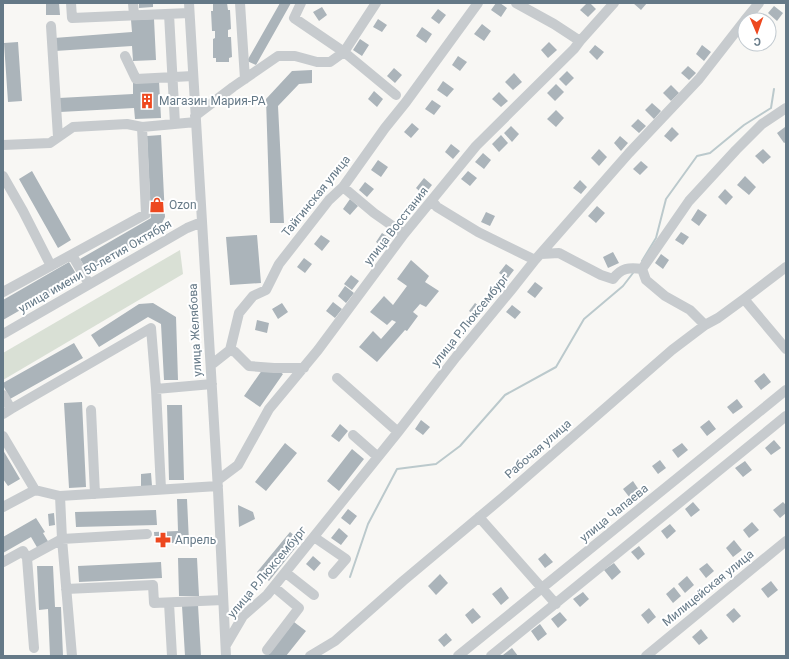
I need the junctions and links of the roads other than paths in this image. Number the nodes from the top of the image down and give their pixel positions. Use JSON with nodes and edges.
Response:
{"nodes":[{"id":1,"x":71,"y":3,"type":"edge"},
{"id":2,"x":133,"y":3,"type":"edge"},
{"id":3,"x":240,"y":3,"type":"edge"},
{"id":4,"x":301,"y":3,"type":"edge"},
{"id":5,"x":376,"y":3,"type":"edge"},
{"id":6,"x":478,"y":3,"type":"edge"},
{"id":7,"x":516,"y":3,"type":"edge"},
{"id":8,"x":614,"y":3,"type":"edge"},
{"id":9,"x":758,"y":3,"type":"edge"},
{"id":10,"x":189,"y":8,"type":"edge"},
{"id":11,"x":751,"y":12,"type":"edge"},
{"id":12,"x":169,"y":14,"type":"junction"},
{"id":13,"x":134,"y":15,"type":"junction"},
{"id":14,"x":51,"y":26,"type":"dead end"},
{"id":15,"x":737,"y":30,"type":"edge"},
{"id":16,"x":580,"y":40,"type":"junction"},
{"id":17,"x":344,"y":52,"type":"junction"},
{"id":18,"x":125,"y":56,"type":"dead end"},
{"id":19,"x":193,"y":76,"type":"junction"},
{"id":20,"x":172,"y":77,"type":"junction"},
{"id":21,"x":245,"y":79,"type":"junction"},
{"id":22,"x":396,"y":95,"type":"junction"},
{"id":23,"x":411,"y":96,"type":"junction"},
{"id":24,"x":786,"y":108,"type":"edge"},
{"id":25,"x":398,"y":112,"type":"junction"},
{"id":26,"x":196,"y":119,"type":"junction"},
{"id":27,"x":175,"y":124,"type":"junction"},
{"id":28,"x":142,"y":127,"type":"junction"},
{"id":29,"x":58,"y":137,"type":"junction"},
{"id":30,"x":3,"y":145,"type":"edge"},
{"id":31,"x":3,"y":176,"type":"edge"},
{"id":32,"x":343,"y":187,"type":"junction"},
{"id":33,"x":432,"y":201,"type":"junction"},
{"id":34,"x":202,"y":222,"type":"junction"},
{"id":35,"x":404,"y":234,"type":"junction"},
{"id":36,"x":72,"y":255,"type":"junction"},
{"id":37,"x":538,"y":257,"type":"junction"},
{"id":38,"x":51,"y":266,"type":"junction"},
{"id":39,"x":786,"y":267,"type":"edge"},
{"id":40,"x":642,"y":269,"type":"junction"},
{"id":41,"x":89,"y":284,"type":"junction"},
{"id":42,"x":3,"y":292,"type":"edge"},
{"id":43,"x":744,"y":299,"type":"junction"},
{"id":44,"x":705,"y":325,"type":"junction"},
{"id":45,"x":3,"y":334,"type":"edge"},
{"id":46,"x":786,"y":349,"type":"edge"},
{"id":47,"x":230,"y":350,"type":"junction"},
{"id":48,"x":211,"y":365,"type":"junction"},
{"id":49,"x":304,"y":368,"type":"junction"},
{"id":50,"x":337,"y":378,"type":"dead end"},
{"id":51,"x":212,"y":384,"type":"junction"},
{"id":52,"x":156,"y":389,"type":"junction"},
{"id":53,"x":786,"y":390,"type":"edge"},
{"id":54,"x":3,"y":395,"type":"edge"},
{"id":55,"x":91,"y":410,"type":"dead end"},
{"id":56,"x":7,"y":411,"type":"edge"},
{"id":57,"x":786,"y":416,"type":"edge"},
{"id":58,"x":398,"y":432,"type":"junction"},
{"id":59,"x":353,"y":435,"type":"dead end"},
{"id":60,"x":3,"y":436,"type":"edge"},
{"id":61,"x":378,"y":457,"type":"junction"},
{"id":62,"x":218,"y":483,"type":"junction"},
{"id":63,"x":161,"y":489,"type":"junction"},
{"id":64,"x":35,"y":490,"type":"junction"},
{"id":65,"x":95,"y":494,"type":"junction"},
{"id":66,"x":60,"y":496,"type":"junction"},
{"id":67,"x":4,"y":505,"type":"edge"},
{"id":68,"x":479,"y":517,"type":"junction"},
{"id":69,"x":147,"y":534,"type":"dead end"},
{"id":70,"x":314,"y":537,"type":"junction"},
{"id":71,"x":62,"y":539,"type":"junction"},
{"id":72,"x":786,"y":541,"type":"edge"},
{"id":73,"x":27,"y":558,"type":"junction"},
{"id":74,"x":3,"y":562,"type":"edge"},
{"id":75,"x":286,"y":573,"type":"junction"},
{"id":76,"x":333,"y":574,"type":"dead end"},
{"id":77,"x":274,"y":587,"type":"junction"},
{"id":78,"x":542,"y":587,"type":"junction"},
{"id":79,"x":66,"y":589,"type":"junction"},
{"id":80,"x":314,"y":595,"type":"dead end"},
{"id":81,"x":223,"y":600,"type":"junction"},
{"id":82,"x":169,"y":603,"type":"junction"},
{"id":83,"x":556,"y":604,"type":"junction"},
{"id":84,"x":226,"y":645,"type":"junction"},
{"id":85,"x":34,"y":648,"type":"dead end"},
{"id":86,"x":267,"y":650,"type":"dead end"},
{"id":87,"x":72,"y":656,"type":"edge"},
{"id":88,"x":172,"y":656,"type":"edge"},
{"id":89,"x":226,"y":656,"type":"edge"},
{"id":90,"x":310,"y":656,"type":"edge"},
{"id":91,"x":458,"y":656,"type":"edge"},
{"id":92,"x":491,"y":656,"type":"edge"},
{"id":93,"x":646,"y":656,"type":"edge"}],
"edges":[{"from":1,"to":13,"type":"street"},
{"from":2,"to":13,"type":"street"},
{"from":3,"to":21,"type":"street"},
{"from":4,"to":17,"type":"street"},
{"from":5,"to":17,"type":"street"},
{"from":6,"to":23,"type":"street","name":"Тайгинская улица"},
{"from":7,"to":16,"type":"street"},
{"from":8,"to":16,"type":"street","name":"улица Восстания"},
{"from":9,"to":11,"type":"street","name":"улица Р.Люксембург"},
{"from":10,"to":12,"type":"street"},
{"from":10,"to":19,"type":"street","name":"улица Желябова"},
{"from":12,"to":13,"type":"street"},
{"from":12,"to":20,"type":"street"},
{"from":14,"to":29,"type":"street"},
{"from":15,"to":37,"type":"street","name":"улица Р.Люксембург"},
{"from":16,"to":33,"type":"street","name":"улица Восстания"},
{"from":17,"to":21,"type":"street"},
{"from":17,"to":22,"type":"street"},
{"from":18,"to":20,"type":"street"},
{"from":19,"to":20,"type":"street"},
{"from":19,"to":26,"type":"street","name":"улица Желябова"},
{"from":20,"to":27,"type":"street"},
{"from":21,"to":26,"type":"street"},
{"from":22,"to":23,"type":"street"},
{"from":22,"to":25,"type":"street"},
{"from":23,"to":25,"type":"street","name":"Тайгинская улица"},
{"from":24,"to":40,"type":"street"},
{"from":25,"to":32,"type":"street","name":"Тайгинская улица"},
{"from":26,"to":27,"type":"street"},
{"from":26,"to":34,"type":"street","name":"улица Желябова"},
{"from":27,"to":28,"type":"street"},
{"from":28,"to":29,"type":"street"},
{"from":28,"to":36,"type":"street"},
{"from":29,"to":30,"type":"street"},
{"from":31,"to":38,"type":"street"},
{"from":32,"to":35,"type":"street"},
{"from":32,"to":47,"type":"street","name":"Тайгинская улица"},
{"from":33,"to":35,"type":"street","name":"улица Восстания"},
{"from":33,"to":37,"type":"street"},
{"from":34,"to":41,"type":"street","name":"улица имени 50-летия Октября"},
{"from":34,"to":48,"type":"street","name":"улица Желябова"},
{"from":35,"to":49,"type":"street","name":"улица Восстания"},
{"from":36,"to":38,"type":"street"},
{"from":36,"to":41,"type":"street"},
{"from":37,"to":40,"type":"street"},
{"from":37,"to":58,"type":"street","name":"улица Р.Люксембург"},
{"from":38,"to":42,"type":"street"},
{"from":39,"to":43,"type":"street","name":"Рабочая улица"},
{"from":40,"to":44,"type":"street"},
{"from":41,"to":45,"type":"street","name":"улица имени 50-летия Октября"},
{"from":43,"to":44,"type":"street","name":"Рабочая улица"},
{"from":43,"to":46,"type":"street"},
{"from":44,"to":68,"type":"street","name":"Рабочая улица"},
{"from":47,"to":48,"type":"street"},
{"from":47,"to":49,"type":"street"},
{"from":48,"to":51,"type":"street","name":"улица Желябова"},
{"from":49,"to":62,"type":"street","name":"улица Восстания"},
{"from":50,"to":58,"type":"street"},
{"from":51,"to":52,"type":"street"},
{"from":51,"to":62,"type":"street","name":"улица Желябова"},
{"from":52,"to":56,"type":"street"},
{"from":52,"to":63,"type":"street"},
{"from":53,"to":78,"type":"street","name":"улица Чапаева"},
{"from":54,"to":56,"type":"street"},
{"from":55,"to":65,"type":"street"},
{"from":57,"to":83,"type":"street"},
{"from":58,"to":61,"type":"street","name":"улица Р.Люксембург"},
{"from":59,"to":61,"type":"street"},
{"from":60,"to":64,"type":"street"},
{"from":61,"to":70,"type":"street","name":"улица Р.Люксембург"},
{"from":62,"to":63,"type":"street"},
{"from":62,"to":81,"type":"street","name":"улица Желябова"},
{"from":63,"to":65,"type":"street"},
{"from":64,"to":66,"type":"street"},
{"from":64,"to":67,"type":"street"},
{"from":65,"to":66,"type":"street"},
{"from":66,"to":71,"type":"street"},
{"from":68,"to":78,"type":"street"},
{"from":68,"to":90,"type":"street","name":"Рабочая улица"},
{"from":69,"to":71,"type":"street"},
{"from":70,"to":75,"type":"street","name":"улица Р.Люксембург"},
{"from":70,"to":76,"type":"street"},
{"from":71,"to":73,"type":"street"},
{"from":71,"to":79,"type":"street"},
{"from":72,"to":93,"type":"street","name":"Милицейская улица"},
{"from":73,"to":74,"type":"street"},
{"from":73,"to":85,"type":"street"},
{"from":75,"to":77,"type":"street","name":"улица Р.Люксембург"},
{"from":75,"to":80,"type":"street"},
{"from":77,"to":84,"type":"street","name":"улица Р.Люксембург"},
{"from":77,"to":86,"type":"street"},
{"from":78,"to":83,"type":"street"},
{"from":78,"to":91,"type":"street","name":"улица Чапаева"},
{"from":79,"to":82,"type":"street"},
{"from":79,"to":87,"type":"street"},
{"from":81,"to":82,"type":"street"},
{"from":81,"to":84,"type":"street","name":"улица Желябова"},
{"from":82,"to":88,"type":"street"},
{"from":83,"to":92,"type":"street"},
{"from":84,"to":89,"type":"street","name":"улица Желябова"}]}
